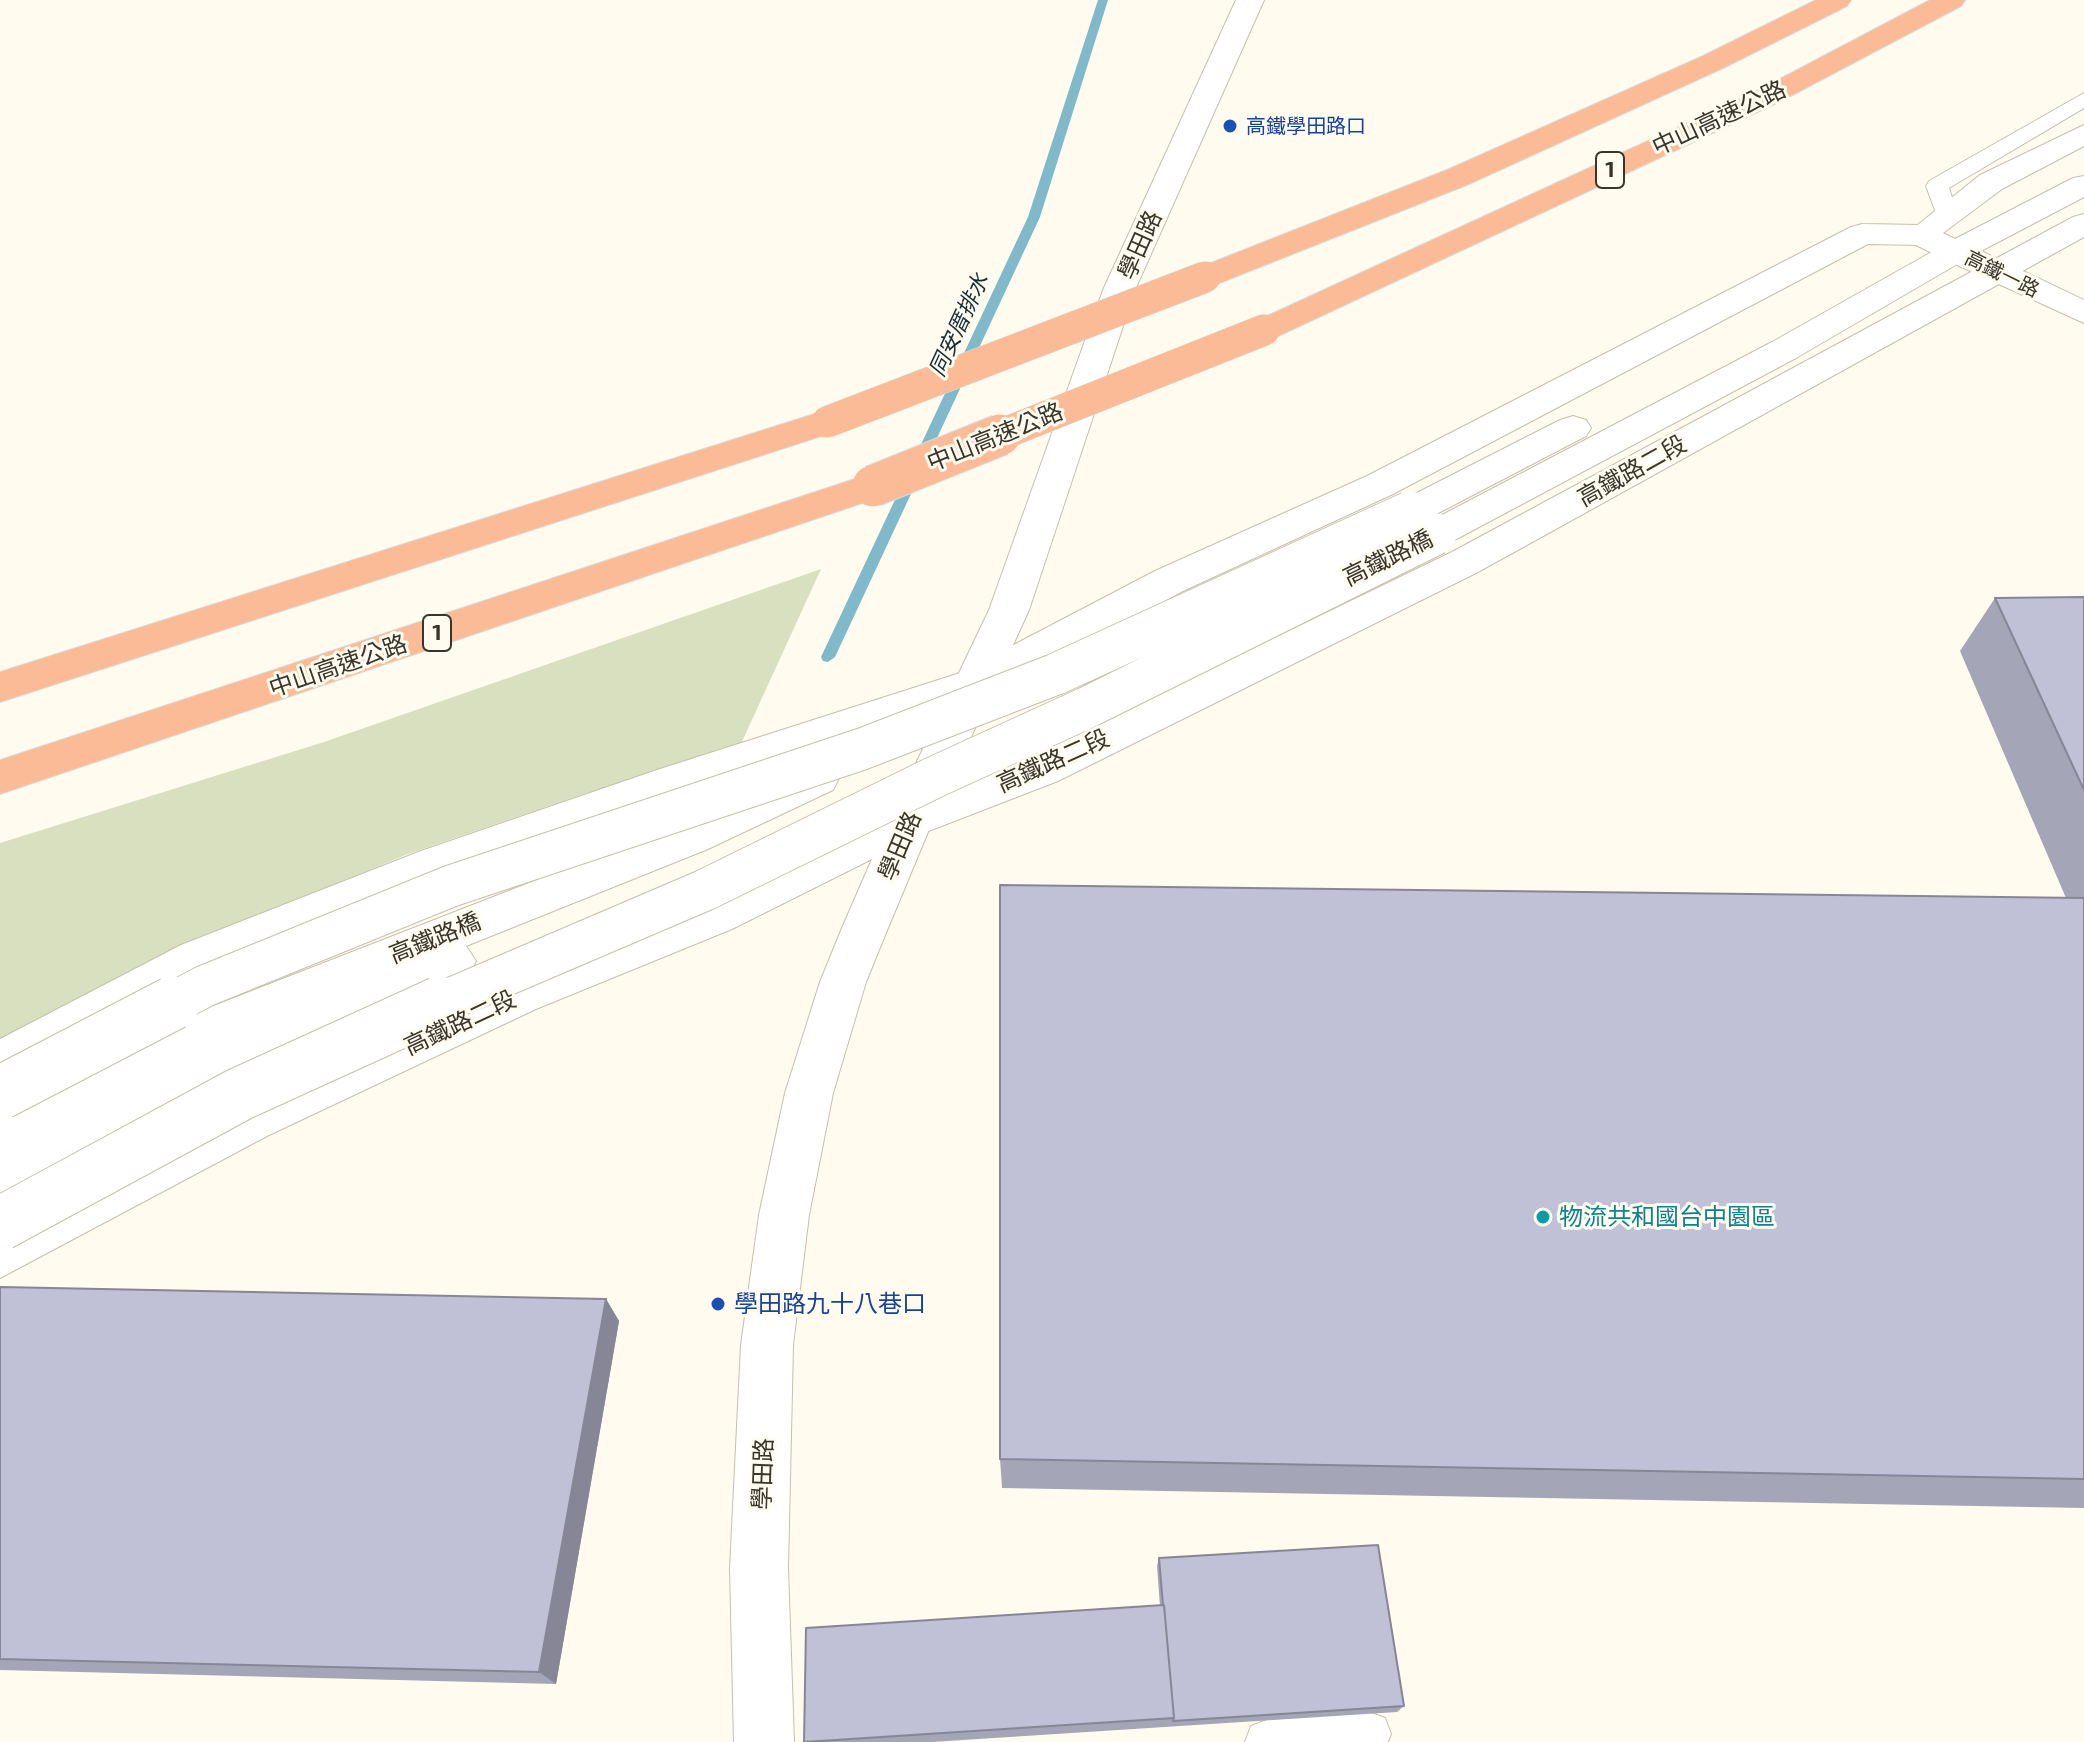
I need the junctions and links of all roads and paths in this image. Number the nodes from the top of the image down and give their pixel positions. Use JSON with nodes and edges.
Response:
{"nodes":[{"id":1,"x":1250,"y":0,"type":"edge"},
{"id":2,"x":1837,"y":0,"type":"edge"},
{"id":3,"x":1951,"y":0,"type":"edge"},
{"id":4,"x":2084,"y":99,"type":"edge"},
{"id":5,"x":2084,"y":134,"type":"edge"},
{"id":6,"x":2084,"y":185,"type":"edge"},
{"id":7,"x":2084,"y":224,"type":"edge"},
{"id":8,"x":1934,"y":225,"type":"junction"},
{"id":9,"x":1970,"y":244,"type":"junction"},
{"id":10,"x":2011,"y":264,"type":"junction"},
{"id":11,"x":2084,"y":284,"type":"edge"},
{"id":12,"x":2084,"y":313,"type":"edge"},
{"id":13,"x":1423,"y":523,"type":"junction"},
{"id":14,"x":974,"y":684,"type":"junction"},
{"id":15,"x":0,"y":687,"type":"edge"},
{"id":16,"x":0,"y":777,"type":"edge"},
{"id":17,"x":911,"y":820,"type":"junction"},
{"id":18,"x":0,"y":1063,"type":"edge"},
{"id":19,"x":0,"y":1093,"type":"edge"},
{"id":20,"x":0,"y":1140,"type":"edge"},
{"id":21,"x":0,"y":1183,"type":"edge"},
{"id":22,"x":0,"y":1224,"type":"edge"},
{"id":23,"x":0,"y":1254,"type":"edge"},
{"id":24,"x":1369,"y":1734,"type":"edge"},
{"id":25,"x":764,"y":1742,"type":"edge"},
{"id":26,"x":1267,"y":1742,"type":"edge"}],
"edges":[{"from":1,"to":14,"type":"street","name":"學田路"},
{"from":2,"to":15,"type":"highway","number":"1","bridge":true},
{"from":3,"to":16,"type":"highway","name":"中山高速公路","number":"1","bridge":true},
{"from":4,"to":8,"type":"lane"},
{"from":5,"to":8,"type":"street"},
{"from":6,"to":9,"type":"street"},
{"from":7,"to":10,"type":"street","name":"高鐵路二段"},
{"from":8,"to":9,"type":"street","name":"高鐵一路"},
{"from":8,"to":13,"type":"street","name":"高鐵路橋"},
{"from":8,"to":14,"type":"street"},
{"from":9,"to":10,"type":"street","name":"高鐵一路"},
{"from":9,"to":13,"type":"street","name":"高鐵路橋"},
{"from":10,"to":11,"type":"street","name":"高鐵一路"},
{"from":10,"to":12,"type":"street","name":"高鐵一路"},
{"from":10,"to":17,"type":"street","name":"高鐵路二段"},
{"from":13,"to":19,"type":"street","name":"高鐵路橋","bridge":true},
{"from":13,"to":22,"type":"street","name":"高鐵路橋","bridge":true},
{"from":14,"to":17,"type":"street","name":"學田路"},
{"from":14,"to":18,"type":"street"},
{"from":14,"to":20,"type":"street","name":"高鐵路橋"},
{"from":17,"to":21,"type":"street","name":"高鐵路橋"},
{"from":17,"to":23,"type":"street","name":"高鐵路二段"},
{"from":17,"to":25,"type":"street","name":"學田路"},
{"from":24,"to":26,"type":"lane"}]}
